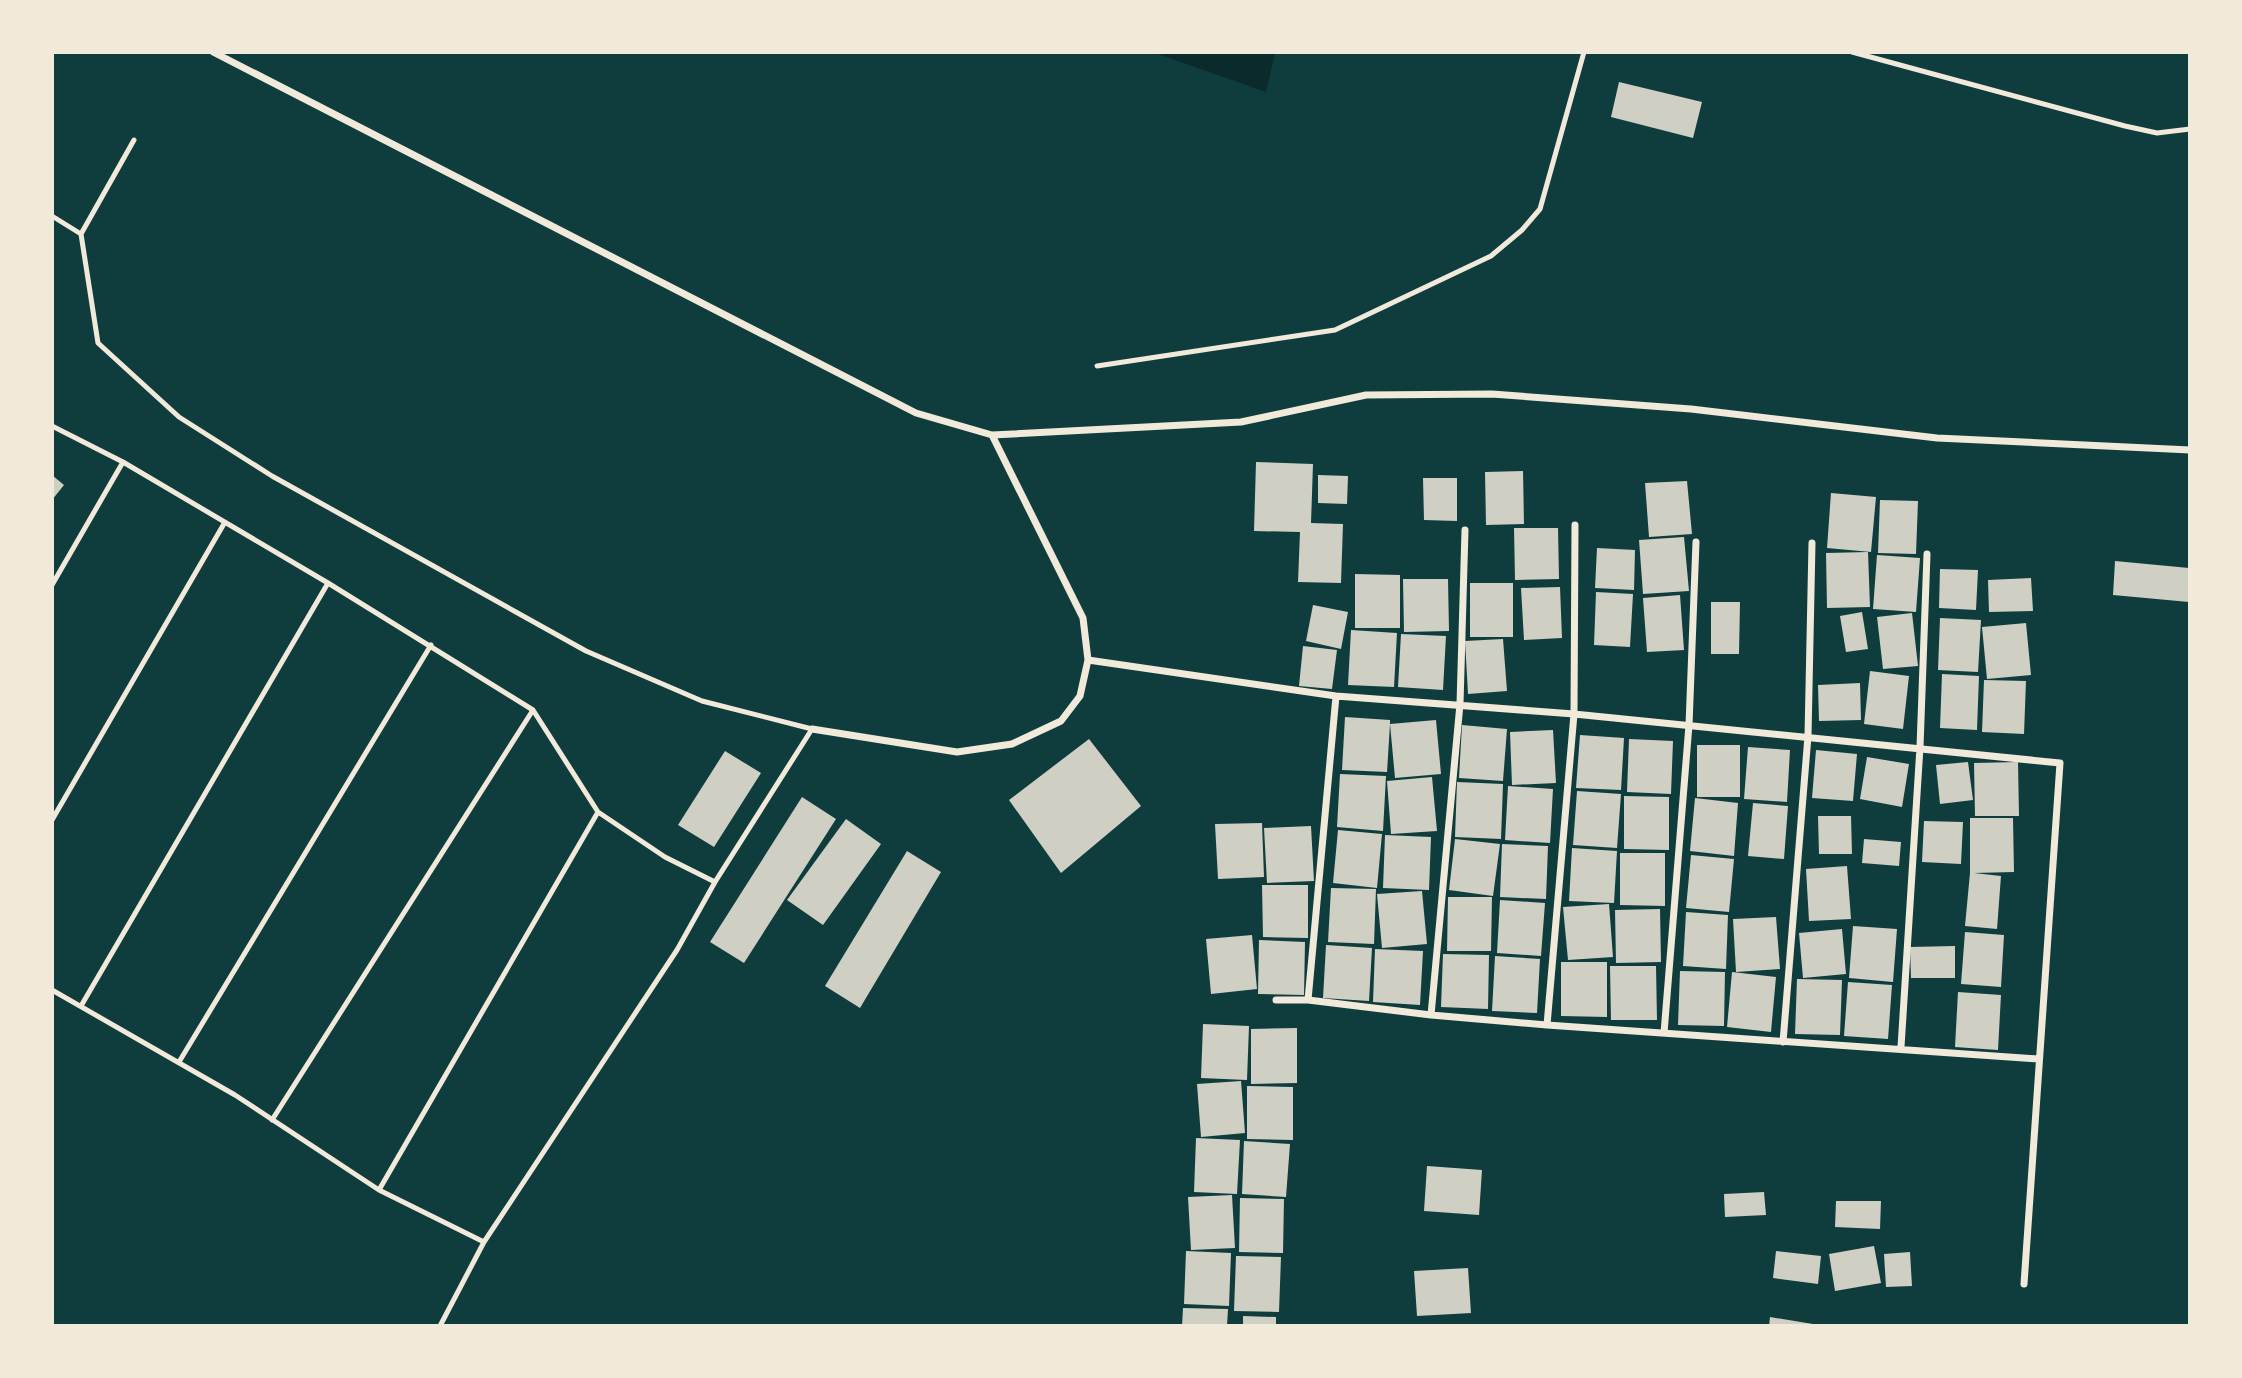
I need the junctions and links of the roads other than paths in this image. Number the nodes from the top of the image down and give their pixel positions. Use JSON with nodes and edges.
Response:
{"nodes":[{"id":1,"x":213,"y":52,"type":"edge"},
{"id":2,"x":1584,"y":52,"type":"edge"},
{"id":3,"x":1852,"y":52,"type":"edge"},
{"id":4,"x":2189,"y":129,"type":"edge"},
{"id":5,"x":134,"y":140,"type":"dead end"},
{"id":6,"x":52,"y":216,"type":"edge"},
{"id":7,"x":81,"y":234,"type":"junction"},
{"id":8,"x":1097,"y":366,"type":"dead end"},
{"id":9,"x":52,"y":426,"type":"edge"},
{"id":10,"x":992,"y":435,"type":"junction"},
{"id":11,"x":2189,"y":450,"type":"edge"},
{"id":12,"x":124,"y":462,"type":"junction"},
{"id":13,"x":225,"y":522,"type":"junction"},
{"id":14,"x":1575,"y":525,"type":"dead end"},
{"id":15,"x":1465,"y":530,"type":"dead end"},
{"id":16,"x":1696,"y":542,"type":"dead end"},
{"id":17,"x":1812,"y":543,"type":"dead end"},
{"id":18,"x":1927,"y":554,"type":"dead end"},
{"id":19,"x":328,"y":583,"type":"junction"},
{"id":20,"x":52,"y":585,"type":"edge"},
{"id":21,"x":431,"y":645,"type":"junction"},
{"id":22,"x":1088,"y":660,"type":"junction"},
{"id":23,"x":1336,"y":696,"type":"junction"},
{"id":24,"x":1460,"y":704,"type":"junction"},
{"id":25,"x":533,"y":710,"type":"junction"},
{"id":26,"x":1574,"y":715,"type":"junction"},
{"id":27,"x":1689,"y":725,"type":"junction"},
{"id":28,"x":811,"y":729,"type":"junction"},
{"id":29,"x":1808,"y":736,"type":"junction"},
{"id":30,"x":1920,"y":747,"type":"junction"},
{"id":31,"x":598,"y":812,"type":"junction"},
{"id":32,"x":52,"y":820,"type":"edge"},
{"id":33,"x":715,"y":882,"type":"junction"},
{"id":34,"x":52,"y":990,"type":"edge"},
{"id":35,"x":1276,"y":1000,"type":"dead end"},
{"id":36,"x":1308,"y":1000,"type":"junction"},
{"id":37,"x":80,"y":1006,"type":"junction"},
{"id":38,"x":1432,"y":1015,"type":"junction"},
{"id":39,"x":1547,"y":1024,"type":"junction"},
{"id":40,"x":1664,"y":1033,"type":"junction"},
{"id":41,"x":1783,"y":1042,"type":"junction"},
{"id":42,"x":1901,"y":1047,"type":"junction"},
{"id":43,"x":2038,"y":1059,"type":"junction"},
{"id":44,"x":179,"y":1062,"type":"junction"},
{"id":45,"x":272,"y":1120,"type":"junction"},
{"id":46,"x":379,"y":1190,"type":"junction"},
{"id":47,"x":484,"y":1242,"type":"junction"},
{"id":48,"x":2024,"y":1284,"type":"dead end"},
{"id":49,"x":440,"y":1325,"type":"edge"}],
"edges":[{"from":1,"to":10,"type":"street"},
{"from":2,"to":8,"type":"lane"},
{"from":3,"to":4,"type":"lane"},
{"from":5,"to":7,"type":"lane"},
{"from":6,"to":7,"type":"lane"},
{"from":7,"to":28,"type":"lane"},
{"from":9,"to":12,"type":"lane"},
{"from":10,"to":11,"type":"street"},
{"from":10,"to":22,"type":"street"},
{"from":12,"to":13,"type":"lane"},
{"from":12,"to":20,"type":"lane"},
{"from":13,"to":19,"type":"lane"},
{"from":13,"to":32,"type":"lane"},
{"from":14,"to":26,"type":"street"},
{"from":15,"to":24,"type":"street"},
{"from":16,"to":27,"type":"street"},
{"from":17,"to":29,"type":"street"},
{"from":18,"to":30,"type":"street"},
{"from":19,"to":21,"type":"lane"},
{"from":19,"to":37,"type":"lane"},
{"from":21,"to":25,"type":"lane"},
{"from":21,"to":44,"type":"lane"},
{"from":22,"to":23,"type":"street"},
{"from":22,"to":28,"type":"street"},
{"from":23,"to":24,"type":"street"},
{"from":23,"to":36,"type":"street"},
{"from":24,"to":26,"type":"street"},
{"from":24,"to":38,"type":"street"},
{"from":25,"to":31,"type":"lane"},
{"from":25,"to":45,"type":"lane"},
{"from":26,"to":27,"type":"street"},
{"from":26,"to":39,"type":"street"},
{"from":27,"to":29,"type":"street"},
{"from":27,"to":40,"type":"street"},
{"from":28,"to":33,"type":"lane"},
{"from":29,"to":30,"type":"street"},
{"from":29,"to":41,"type":"street"},
{"from":30,"to":42,"type":"street"},
{"from":30,"to":43,"type":"street"},
{"from":31,"to":33,"type":"lane"},
{"from":31,"to":46,"type":"lane"},
{"from":33,"to":47,"type":"lane"},
{"from":34,"to":37,"type":"lane"},
{"from":35,"to":36,"type":"street"},
{"from":36,"to":38,"type":"street"},
{"from":37,"to":44,"type":"lane"},
{"from":38,"to":39,"type":"street"},
{"from":39,"to":40,"type":"street"},
{"from":40,"to":41,"type":"street"},
{"from":41,"to":42,"type":"street"},
{"from":42,"to":43,"type":"street"},
{"from":43,"to":48,"type":"street"},
{"from":44,"to":45,"type":"lane"},
{"from":45,"to":46,"type":"lane"},
{"from":46,"to":47,"type":"lane"},
{"from":47,"to":49,"type":"lane"}]}
